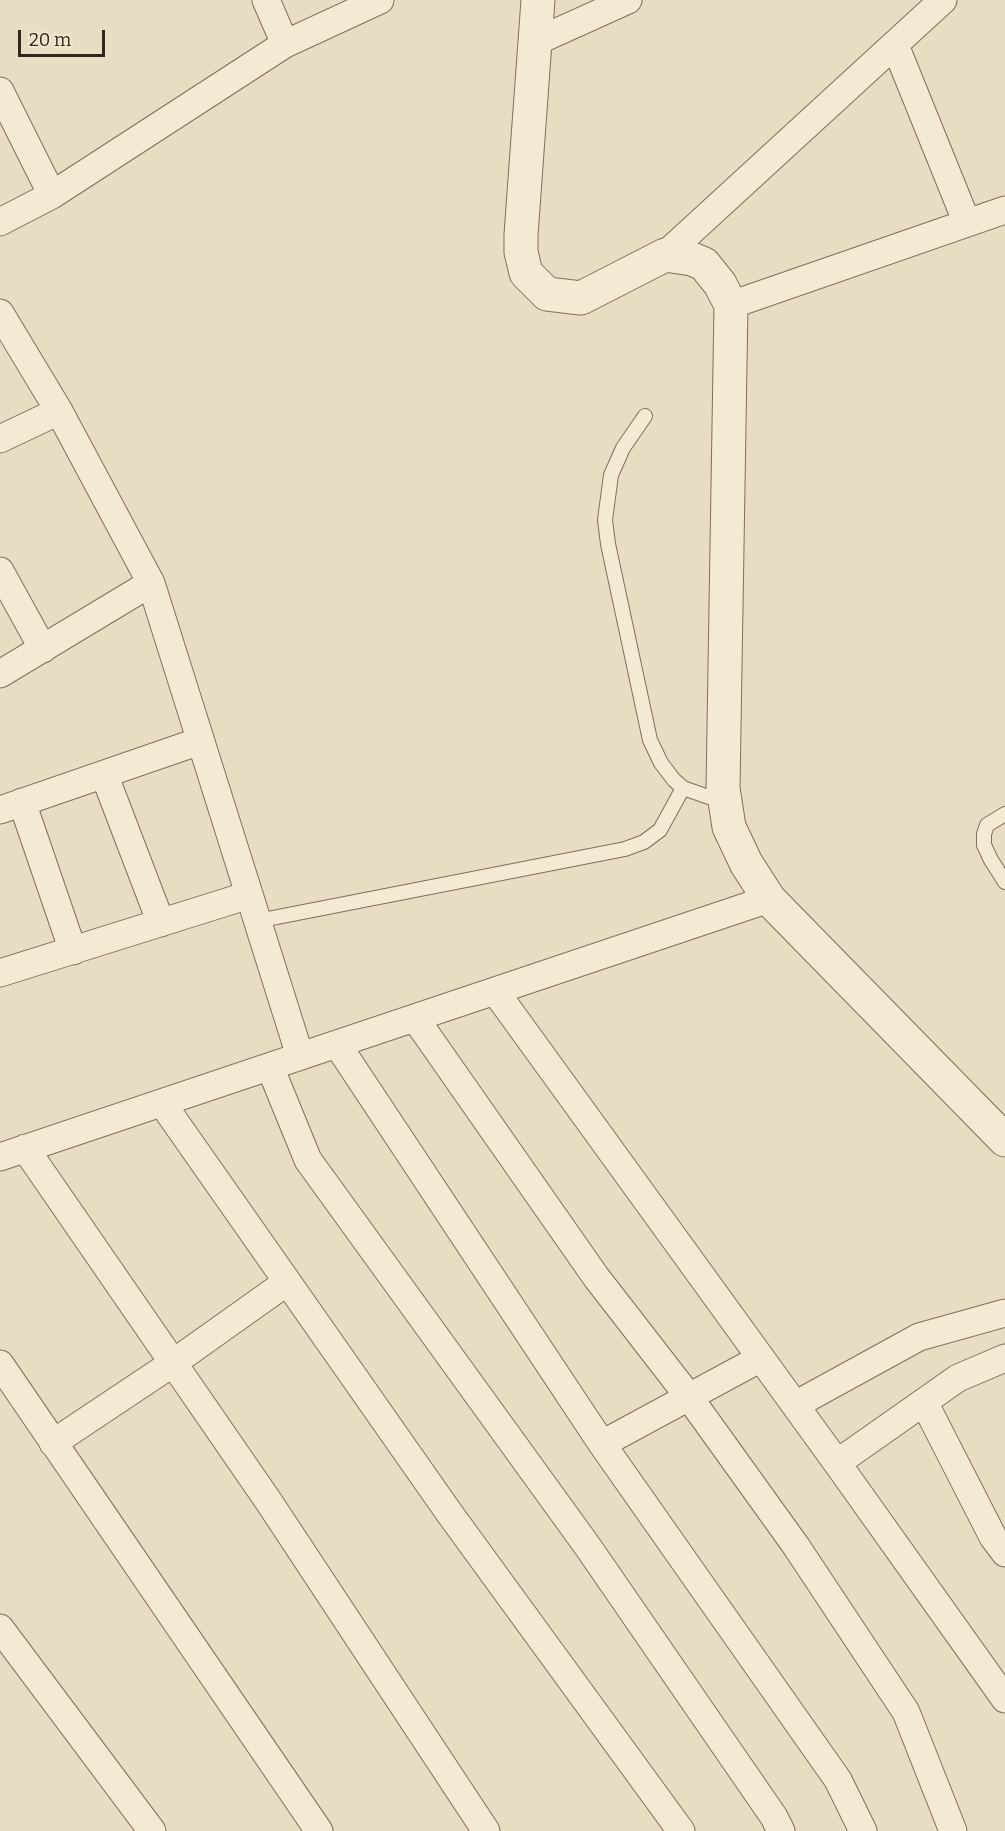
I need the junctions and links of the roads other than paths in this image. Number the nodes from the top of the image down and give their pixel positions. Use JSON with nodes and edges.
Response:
{"nodes":[{"id":1,"x":266,"y":0,"type":"edge"},
{"id":2,"x":537,"y":0,"type":"edge"},
{"id":3,"x":628,"y":0,"type":"edge"},
{"id":4,"x":943,"y":0,"type":"edge"},
{"id":5,"x":377,"y":1,"type":"edge"},
{"id":6,"x":535,"y":42,"type":"junction"},
{"id":7,"x":285,"y":44,"type":"junction"},
{"id":8,"x":895,"y":45,"type":"junction"},
{"id":9,"x":0,"y":91,"type":"edge"},
{"id":10,"x":52,"y":195,"type":"junction"},
{"id":11,"x":1005,"y":210,"type":"edge"},
{"id":12,"x":0,"y":222,"type":"edge"},
{"id":13,"x":967,"y":223,"type":"junction"},
{"id":14,"x":665,"y":255,"type":"junction"},
{"id":15,"x":731,"y":305,"type":"junction"},
{"id":16,"x":0,"y":313,"type":"edge"},
{"id":17,"x":59,"y":411,"type":"junction"},
{"id":18,"x":645,"y":416,"type":"dead end"},
{"id":19,"x":0,"y":439,"type":"edge"},
{"id":20,"x":0,"y":571,"type":"edge"},
{"id":21,"x":151,"y":583,"type":"junction"},
{"id":22,"x":43,"y":649,"type":"junction"},
{"id":23,"x":0,"y":674,"type":"edge"},
{"id":24,"x":200,"y":741,"type":"junction"},
{"id":25,"x":104,"y":774,"type":"junction"},
{"id":26,"x":683,"y":788,"type":"junction"},
{"id":27,"x":726,"y":803,"type":"junction"},
{"id":28,"x":11,"y":806,"type":"edge"},
{"id":29,"x":1005,"y":814,"type":"edge"},
{"id":30,"x":1005,"y":882,"type":"edge"},
{"id":31,"x":249,"y":895,"type":"junction"},
{"id":32,"x":769,"y":899,"type":"junction"},
{"id":33,"x":257,"y":921,"type":"junction"},
{"id":34,"x":161,"y":923,"type":"junction"},
{"id":35,"x":73,"y":951,"type":"junction"},
{"id":36,"x":0,"y":973,"type":"edge"},
{"id":37,"x":495,"y":991,"type":"junction"},
{"id":38,"x":415,"y":1018,"type":"junction"},
{"id":39,"x":337,"y":1044,"type":"junction"},
{"id":40,"x":300,"y":1056,"type":"junction"},
{"id":41,"x":270,"y":1067,"type":"junction"},
{"id":42,"x":162,"y":1103,"type":"junction"},
{"id":43,"x":1005,"y":1140,"type":"edge"},
{"id":44,"x":25,"y":1148,"type":"junction"},
{"id":45,"x":0,"y":1157,"type":"edge"},
{"id":46,"x":287,"y":1282,"type":"junction"},
{"id":47,"x":1005,"y":1312,"type":"edge"},
{"id":48,"x":760,"y":1358,"type":"junction"},
{"id":49,"x":1005,"y":1358,"type":"edge"},
{"id":50,"x":173,"y":1363,"type":"junction"},
{"id":51,"x":0,"y":1364,"type":"edge"},
{"id":52,"x":689,"y":1397,"type":"junction"},
{"id":53,"x":924,"y":1402,"type":"junction"},
{"id":54,"x":795,"y":1405,"type":"junction"},
{"id":55,"x":53,"y":1443,"type":"junction"},
{"id":56,"x":602,"y":1444,"type":"junction"},
{"id":57,"x":837,"y":1463,"type":"junction"},
{"id":58,"x":1005,"y":1553,"type":"edge"},
{"id":59,"x":0,"y":1628,"type":"edge"},
{"id":60,"x":1005,"y":1699,"type":"edge"},
{"id":61,"x":148,"y":1830,"type":"edge"},
{"id":62,"x":319,"y":1831,"type":"edge"},
{"id":63,"x":486,"y":1831,"type":"edge"},
{"id":64,"x":681,"y":1831,"type":"edge"},
{"id":65,"x":781,"y":1831,"type":"edge"},
{"id":66,"x":863,"y":1831,"type":"edge"},
{"id":67,"x":953,"y":1831,"type":"edge"}],
"edges":[{"from":1,"to":7,"type":"street"},
{"from":2,"to":6,"type":"street"},
{"from":3,"to":6,"type":"street"},
{"from":4,"to":8,"type":"street"},
{"from":5,"to":7,"type":"street"},
{"from":6,"to":14,"type":"street"},
{"from":7,"to":10,"type":"street"},
{"from":8,"to":13,"type":"street"},
{"from":8,"to":14,"type":"street"},
{"from":9,"to":10,"type":"street"},
{"from":10,"to":12,"type":"street"},
{"from":11,"to":13,"type":"street"},
{"from":13,"to":15,"type":"street"},
{"from":14,"to":15,"type":"street"},
{"from":15,"to":27,"type":"street"},
{"from":16,"to":17,"type":"street"},
{"from":17,"to":19,"type":"street"},
{"from":17,"to":21,"type":"street"},
{"from":18,"to":26,"type":"lane"},
{"from":20,"to":22,"type":"street"},
{"from":21,"to":22,"type":"street"},
{"from":21,"to":24,"type":"street"},
{"from":22,"to":23,"type":"street"},
{"from":24,"to":25,"type":"street"},
{"from":24,"to":31,"type":"street"},
{"from":25,"to":28,"type":"street"},
{"from":25,"to":34,"type":"street"},
{"from":26,"to":27,"type":"lane"},
{"from":26,"to":33,"type":"lane"},
{"from":27,"to":32,"type":"street"},
{"from":28,"to":35,"type":"street"},
{"from":29,"to":30,"type":"lane"},
{"from":31,"to":33,"type":"street"},
{"from":31,"to":34,"type":"street"},
{"from":32,"to":37,"type":"street"},
{"from":32,"to":43,"type":"street"},
{"from":33,"to":40,"type":"street"},
{"from":34,"to":35,"type":"street"},
{"from":35,"to":36,"type":"street"},
{"from":37,"to":38,"type":"street"},
{"from":37,"to":48,"type":"street"},
{"from":38,"to":39,"type":"street"},
{"from":38,"to":52,"type":"street"},
{"from":39,"to":40,"type":"street"},
{"from":39,"to":56,"type":"street"},
{"from":40,"to":41,"type":"street"},
{"from":41,"to":42,"type":"street"},
{"from":41,"to":65,"type":"street"},
{"from":42,"to":44,"type":"street"},
{"from":42,"to":46,"type":"street"},
{"from":44,"to":45,"type":"street"},
{"from":44,"to":50,"type":"street"},
{"from":46,"to":50,"type":"street"},
{"from":46,"to":64,"type":"street"},
{"from":47,"to":54,"type":"street"},
{"from":48,"to":52,"type":"street"},
{"from":48,"to":54,"type":"street"},
{"from":49,"to":53,"type":"street"},
{"from":50,"to":55,"type":"street"},
{"from":50,"to":63,"type":"street"},
{"from":51,"to":55,"type":"street"},
{"from":52,"to":56,"type":"street"},
{"from":52,"to":67,"type":"street"},
{"from":53,"to":57,"type":"street"},
{"from":53,"to":58,"type":"street"},
{"from":54,"to":57,"type":"street"},
{"from":55,"to":62,"type":"street"},
{"from":56,"to":66,"type":"street"},
{"from":57,"to":60,"type":"street"},
{"from":59,"to":61,"type":"street"}]}
